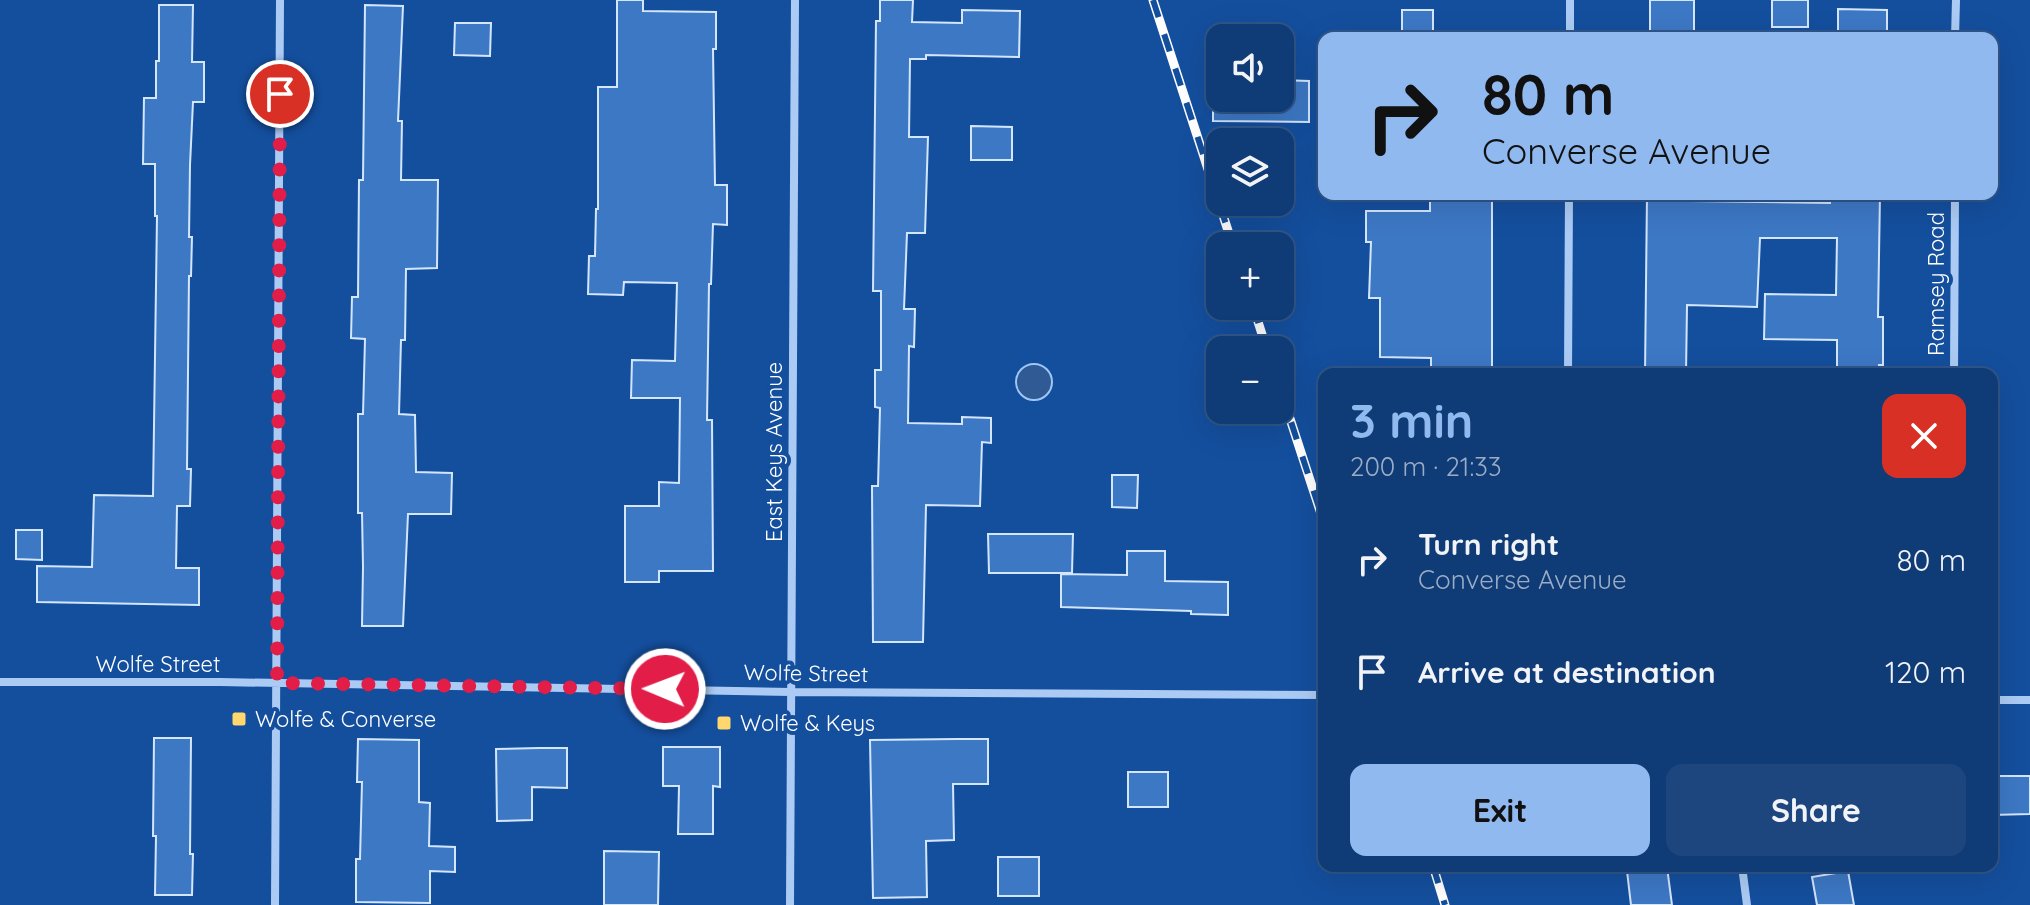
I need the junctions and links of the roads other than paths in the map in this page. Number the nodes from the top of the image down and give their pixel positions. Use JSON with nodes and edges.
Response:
{"nodes":[{"id":1,"x":280,"y":0,"type":"edge"},
{"id":2,"x":795,"y":0,"type":"edge"},
{"id":3,"x":1570,"y":0,"type":"edge"},
{"id":4,"x":1956,"y":0,"type":"edge"},
{"id":5,"x":1570,"y":32,"type":"edge"},
{"id":6,"x":1955,"y":32,"type":"edge"},
{"id":7,"x":1569,"y":200,"type":"edge"},
{"id":8,"x":1955,"y":200,"type":"edge"},
{"id":9,"x":1568,"y":368,"type":"edge"},
{"id":10,"x":1954,"y":368,"type":"edge"},
{"id":11,"x":0,"y":682,"type":"edge"},
{"id":12,"x":277,"y":683,"type":"junction"},
{"id":13,"x":791,"y":692,"type":"junction"},
{"id":14,"x":1318,"y":695,"type":"edge"},
{"id":15,"x":1998,"y":700,"type":"edge"},
{"id":16,"x":2030,"y":700,"type":"edge"},
{"id":17,"x":1743,"y":872,"type":"edge"},
{"id":18,"x":275,"y":905,"type":"edge"},
{"id":19,"x":790,"y":905,"type":"edge"},
{"id":20,"x":1747,"y":905,"type":"edge"}],
"edges":[{"from":1,"to":12,"type":"street"},
{"from":2,"to":13,"type":"street","name":"East Keys Avenue"},
{"from":3,"to":5,"type":"street"},
{"from":4,"to":6,"type":"street"},
{"from":7,"to":9,"type":"street"},
{"from":8,"to":10,"type":"street","name":"Ramsey Road"},
{"from":11,"to":12,"type":"street","name":"Wolfe Street"},
{"from":12,"to":13,"type":"street","name":"Wolfe Street"},
{"from":12,"to":18,"type":"street"},
{"from":13,"to":14,"type":"street","name":"Wolfe Street"},
{"from":13,"to":19,"type":"street","name":"East Keys Avenue"},
{"from":15,"to":16,"type":"street"},
{"from":17,"to":20,"type":"street"}]}
